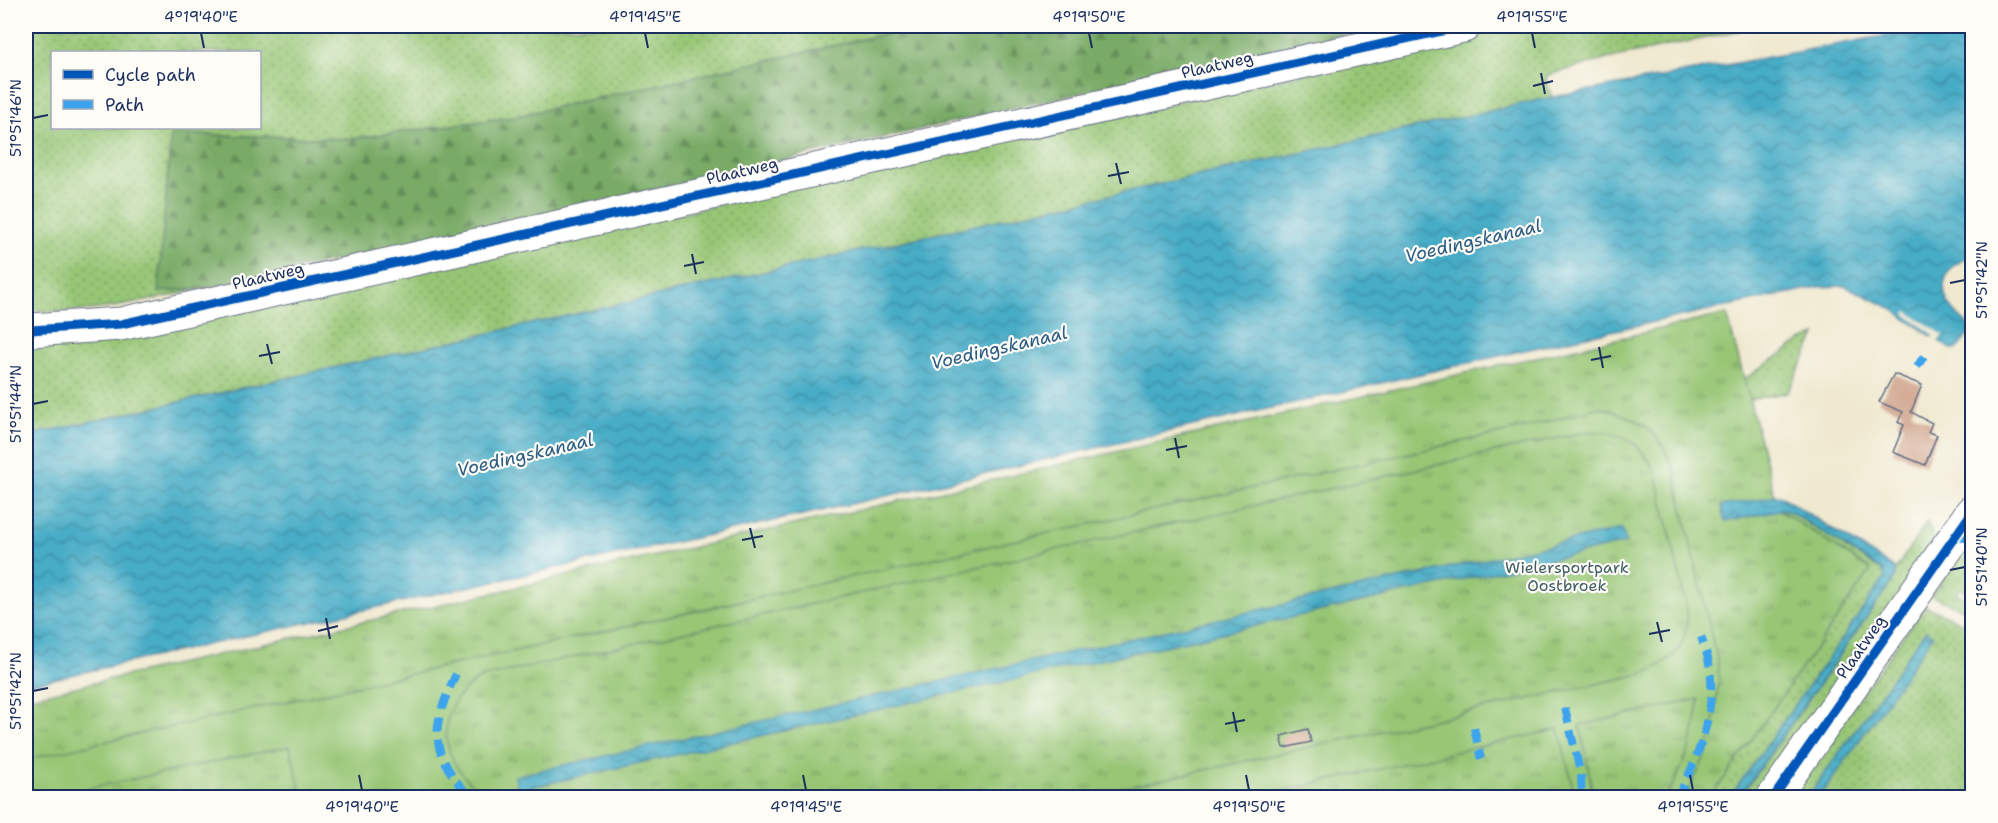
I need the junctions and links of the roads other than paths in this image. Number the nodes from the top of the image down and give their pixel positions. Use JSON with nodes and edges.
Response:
{"nodes":[{"id":1,"x":1464,"y":26,"type":"edge"},
{"id":2,"x":26,"y":328,"type":"edge"},
{"id":3,"x":1972,"y":512,"type":"edge"},
{"id":4,"x":1773,"y":798,"type":"edge"}],
"edges":[{"from":1,"to":2,"type":"street","name":"Plaatweg"},
{"from":3,"to":4,"type":"street","name":"Plaatweg"}]}
